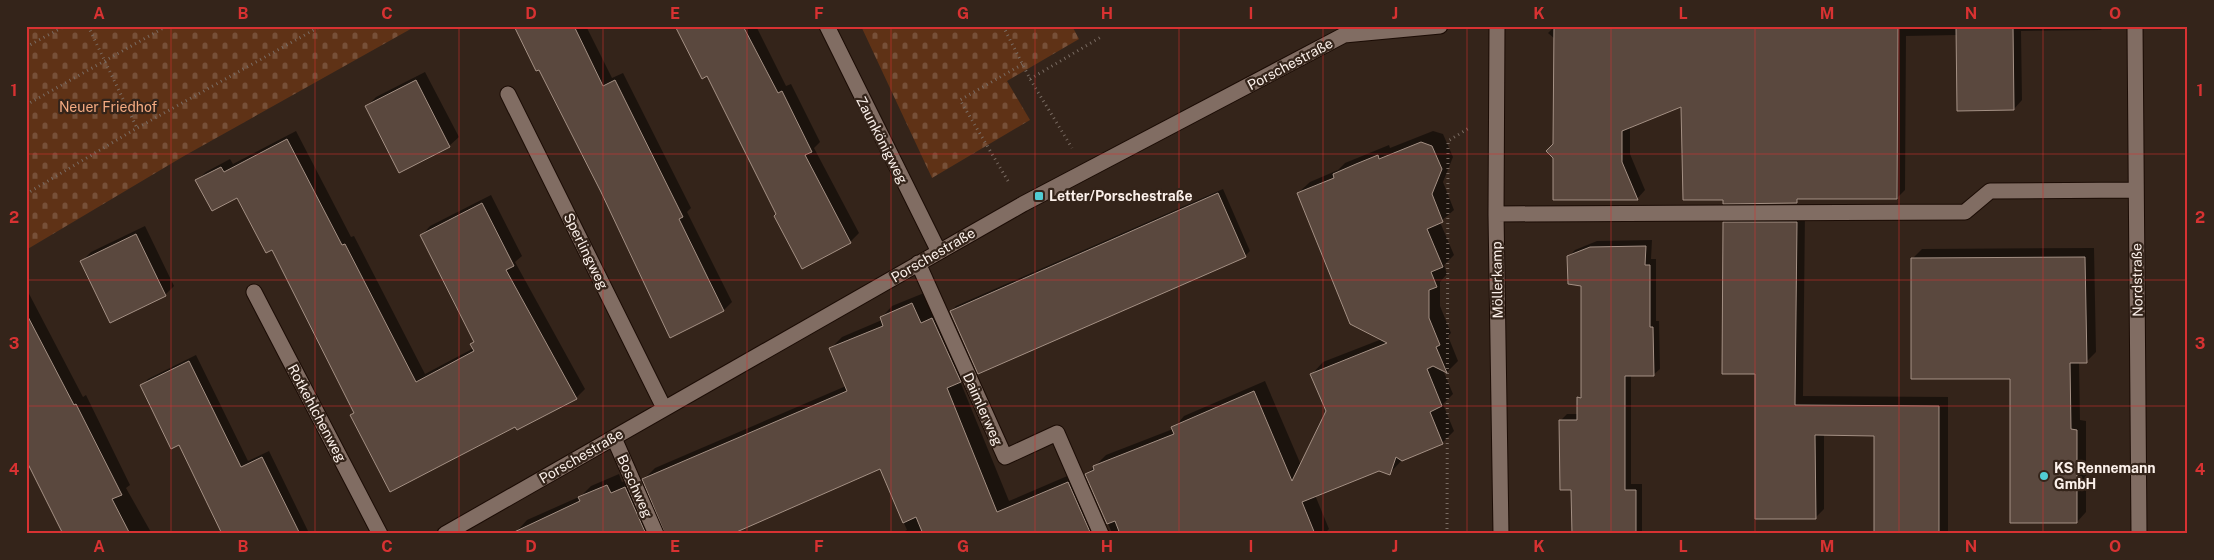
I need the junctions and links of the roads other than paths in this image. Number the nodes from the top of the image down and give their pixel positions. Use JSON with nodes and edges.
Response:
{"nodes":[{"id":1,"x":827,"y":26,"type":"edge"},
{"id":2,"x":1440,"y":26,"type":"edge"},
{"id":3,"x":1497,"y":26,"type":"edge"},
{"id":4,"x":2135,"y":26,"type":"edge"},
{"id":5,"x":508,"y":94,"type":"dead end"},
{"id":6,"x":2136,"y":190,"type":"junction"},
{"id":7,"x":1496,"y":214,"type":"junction"},
{"id":8,"x":939,"y":252,"type":"junction"},
{"id":9,"x":918,"y":263,"type":"junction"},
{"id":10,"x":254,"y":292,"type":"dead end"},
{"id":11,"x":664,"y":408,"type":"junction"},
{"id":12,"x":614,"y":438,"type":"junction"},
{"id":13,"x":380,"y":534,"type":"edge"},
{"id":14,"x":445,"y":534,"type":"edge"},
{"id":15,"x":656,"y":534,"type":"edge"},
{"id":16,"x":1101,"y":534,"type":"edge"},
{"id":17,"x":1501,"y":534,"type":"edge"},
{"id":18,"x":2139,"y":534,"type":"edge"}],
"edges":[{"from":1,"to":8,"type":"street","name":"Zaunkönigweg"},
{"from":2,"to":8,"type":"street","name":"Porschestraße"},
{"from":3,"to":7,"type":"street","name":"Möllerkamp"},
{"from":4,"to":6,"type":"street","name":"Nordstraße"},
{"from":5,"to":11,"type":"street","name":"Sperlingweg"},
{"from":6,"to":7,"type":"street"},
{"from":6,"to":18,"type":"street","name":"Nordstraße"},
{"from":7,"to":17,"type":"street","name":"Möllerkamp"},
{"from":8,"to":9,"type":"street","name":"Porschestraße"},
{"from":9,"to":11,"type":"street","name":"Porschestraße"},
{"from":9,"to":16,"type":"street","name":"Daimlerweg"},
{"from":10,"to":13,"type":"street","name":"Rotkehlchenweg"},
{"from":11,"to":12,"type":"street","name":"Porschestraße"},
{"from":12,"to":14,"type":"street","name":"Porschestraße"},
{"from":12,"to":15,"type":"street","name":"Boschweg"}]}
